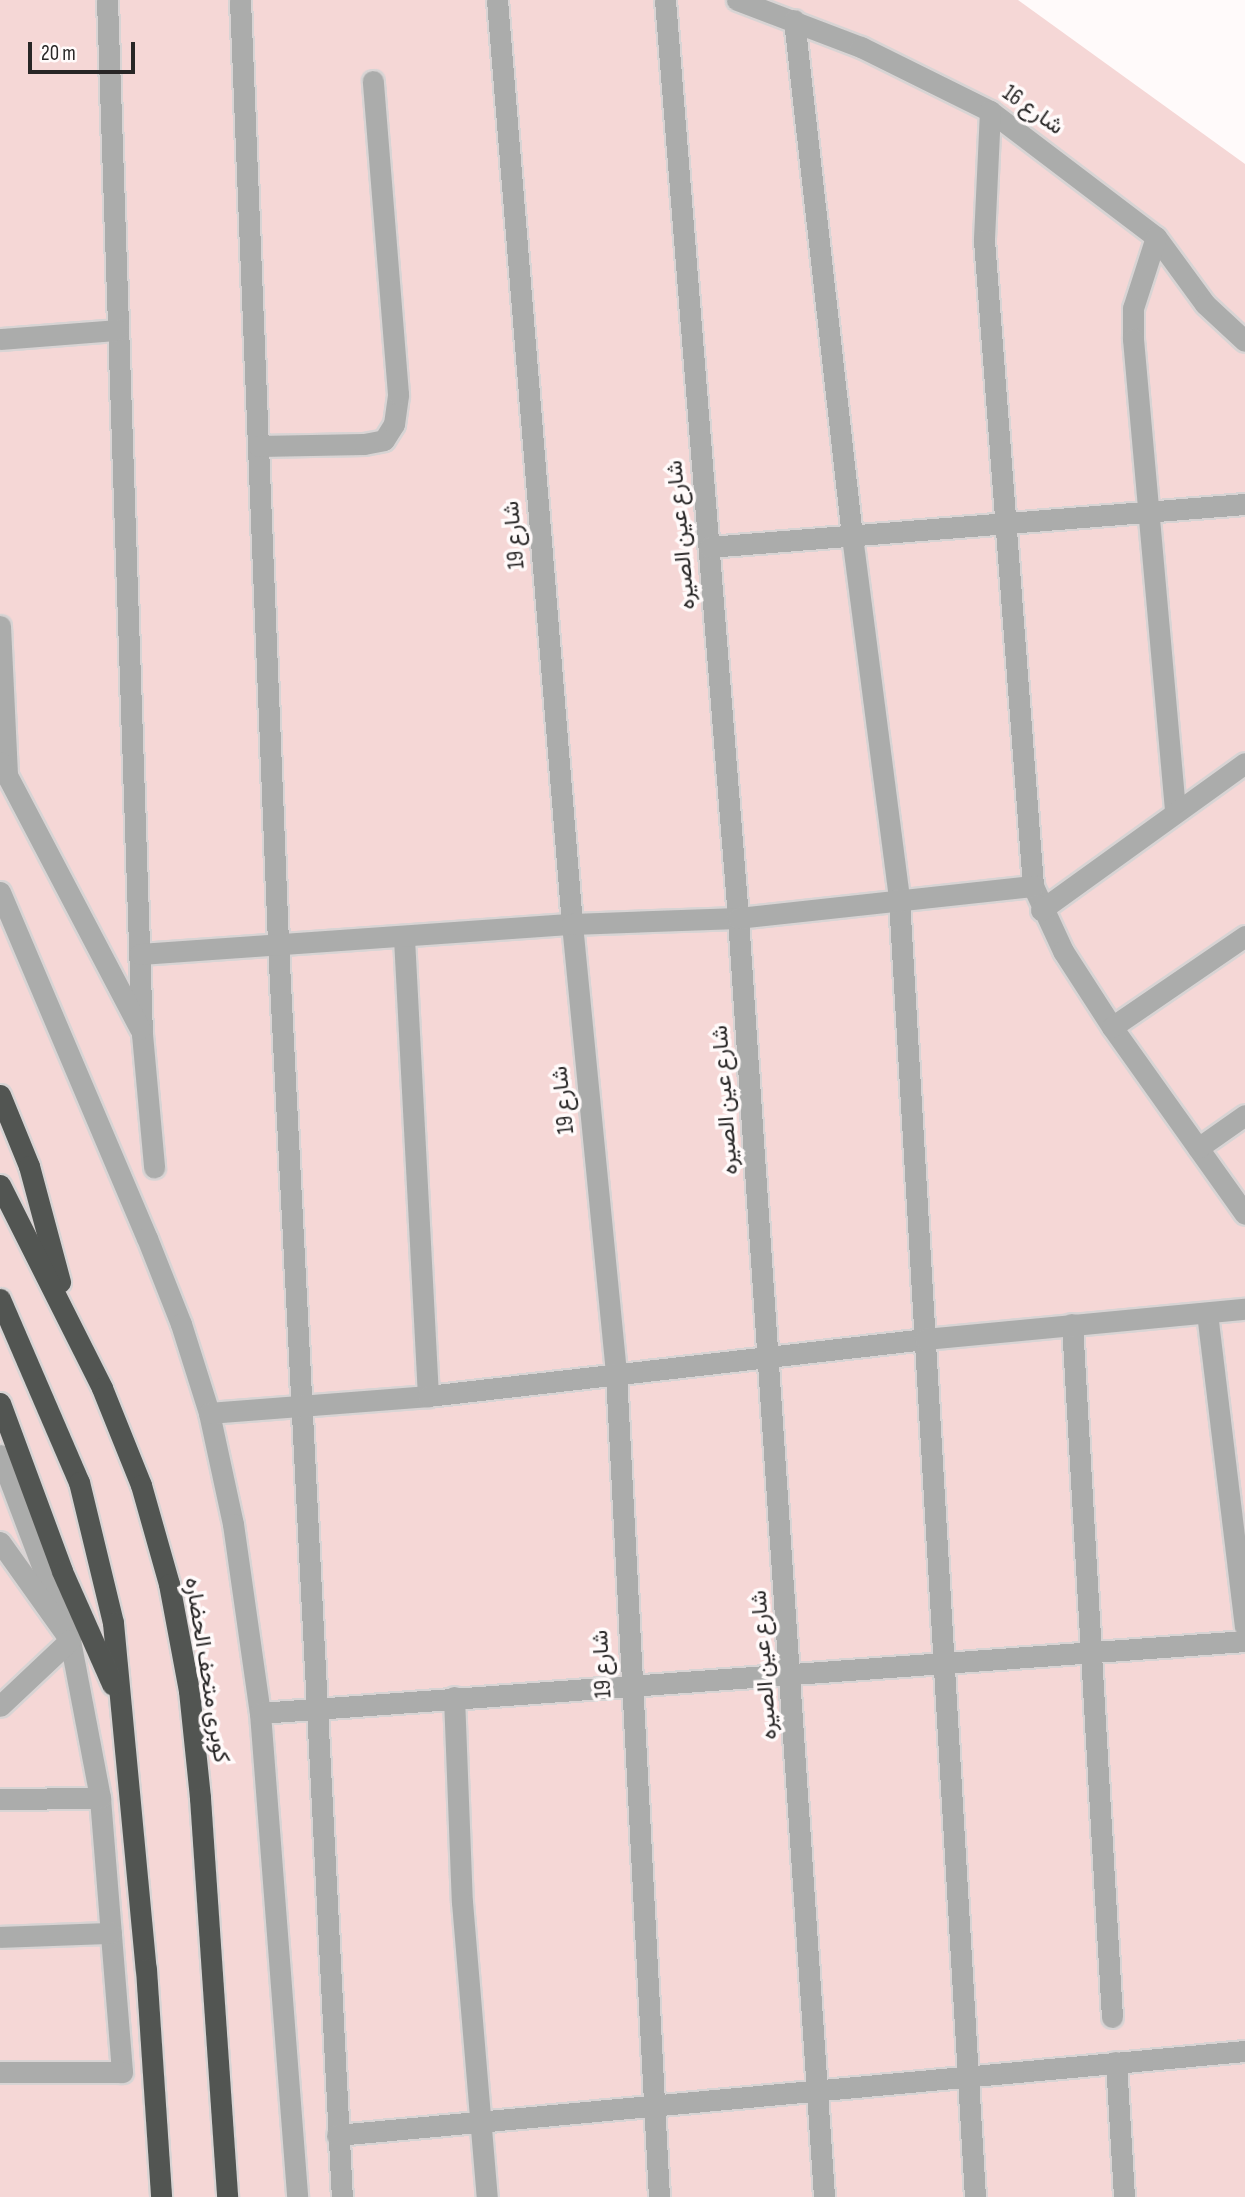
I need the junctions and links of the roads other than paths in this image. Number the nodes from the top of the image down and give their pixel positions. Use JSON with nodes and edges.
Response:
{"nodes":[{"id":1,"x":107,"y":0,"type":"edge"},
{"id":2,"x":240,"y":0,"type":"edge"},
{"id":3,"x":497,"y":0,"type":"edge"},
{"id":4,"x":665,"y":0,"type":"edge"},
{"id":5,"x":737,"y":0,"type":"edge"},
{"id":6,"x":794,"y":20,"type":"junction"},
{"id":7,"x":373,"y":81,"type":"dead end"},
{"id":8,"x":990,"y":111,"type":"junction"},
{"id":9,"x":1156,"y":237,"type":"junction"},
{"id":10,"x":118,"y":330,"type":"junction"},
{"id":11,"x":0,"y":339,"type":"edge"},
{"id":12,"x":1245,"y":341,"type":"edge"},
{"id":13,"x":260,"y":446,"type":"junction"},
{"id":14,"x":1245,"y":504,"type":"edge"},
{"id":15,"x":1149,"y":512,"type":"junction"},
{"id":16,"x":1003,"y":524,"type":"junction"},
{"id":17,"x":852,"y":536,"type":"junction"},
{"id":18,"x":709,"y":547,"type":"junction"},
{"id":19,"x":0,"y":626,"type":"edge"},
{"id":20,"x":1245,"y":763,"type":"edge"},
{"id":21,"x":3,"y":769,"type":"edge"},
{"id":22,"x":1175,"y":809,"type":"junction"},
{"id":23,"x":1034,"y":886,"type":"junction"},
{"id":24,"x":0,"y":892,"type":"edge"},
{"id":25,"x":899,"y":899,"type":"junction"},
{"id":26,"x":1041,"y":909,"type":"junction"},
{"id":27,"x":738,"y":918,"type":"junction"},
{"id":28,"x":572,"y":924,"type":"junction"},
{"id":29,"x":1245,"y":936,"type":"edge"},
{"id":30,"x":404,"y":938,"type":"junction"},
{"id":31,"x":278,"y":944,"type":"junction"},
{"id":32,"x":140,"y":954,"type":"junction"},
{"id":33,"x":1112,"y":1027,"type":"junction"},
{"id":34,"x":142,"y":1034,"type":"junction"},
{"id":35,"x":0,"y":1095,"type":"edge"},
{"id":36,"x":1245,"y":1115,"type":"edge"},
{"id":37,"x":1198,"y":1148,"type":"junction"},
{"id":38,"x":154,"y":1167,"type":"dead end"},
{"id":39,"x":0,"y":1185,"type":"edge"},
{"id":40,"x":1245,"y":1214,"type":"edge"},
{"id":41,"x":0,"y":1299,"type":"edge"},
{"id":42,"x":65,"y":1308,"type":"junction"},
{"id":43,"x":1245,"y":1310,"type":"edge"},
{"id":44,"x":1207,"y":1313,"type":"junction"},
{"id":45,"x":1072,"y":1324,"type":"junction"},
{"id":46,"x":925,"y":1339,"type":"junction"},
{"id":47,"x":769,"y":1356,"type":"junction"},
{"id":48,"x":616,"y":1374,"type":"junction"},
{"id":49,"x":428,"y":1396,"type":"junction"},
{"id":50,"x":0,"y":1403,"type":"edge"},
{"id":51,"x":302,"y":1407,"type":"junction"},
{"id":52,"x":209,"y":1413,"type":"junction"},
{"id":53,"x":0,"y":1455,"type":"edge"},
{"id":54,"x":0,"y":1542,"type":"edge"},
{"id":55,"x":1245,"y":1627,"type":"edge"},
{"id":56,"x":70,"y":1640,"type":"junction"},
{"id":57,"x":1245,"y":1641,"type":"edge"},
{"id":58,"x":1088,"y":1652,"type":"junction"},
{"id":59,"x":940,"y":1662,"type":"junction"},
{"id":60,"x":791,"y":1673,"type":"junction"},
{"id":61,"x":629,"y":1684,"type":"junction"},
{"id":62,"x":454,"y":1697,"type":"junction"},
{"id":63,"x":0,"y":1706,"type":"edge"},
{"id":64,"x":122,"y":1707,"type":"junction"},
{"id":65,"x":315,"y":1707,"type":"junction"},
{"id":66,"x":260,"y":1713,"type":"junction"},
{"id":67,"x":100,"y":1798,"type":"junction"},
{"id":68,"x":0,"y":1799,"type":"edge"},
{"id":69,"x":111,"y":1933,"type":"junction"},
{"id":70,"x":0,"y":1937,"type":"edge"},
{"id":71,"x":1112,"y":2017,"type":"dead end"},
{"id":72,"x":1245,"y":2051,"type":"edge"},
{"id":73,"x":1116,"y":2062,"type":"junction"},
{"id":74,"x":0,"y":2073,"type":"edge"},
{"id":75,"x":968,"y":2076,"type":"junction"},
{"id":76,"x":815,"y":2091,"type":"junction"},
{"id":77,"x":653,"y":2105,"type":"junction"},
{"id":78,"x":480,"y":2122,"type":"junction"},
{"id":79,"x":337,"y":2135,"type":"junction"},
{"id":80,"x":160,"y":2197,"type":"edge"},
{"id":81,"x":227,"y":2197,"type":"edge"},
{"id":82,"x":297,"y":2197,"type":"edge"},
{"id":83,"x":342,"y":2197,"type":"edge"},
{"id":84,"x":487,"y":2197,"type":"edge"},
{"id":85,"x":659,"y":2197,"type":"edge"},
{"id":86,"x":824,"y":2197,"type":"edge"},
{"id":87,"x":975,"y":2197,"type":"edge"},
{"id":88,"x":1124,"y":2197,"type":"edge"}],
"edges":[{"from":1,"to":10,"type":"street"},
{"from":2,"to":13,"type":"street"},
{"from":3,"to":28,"type":"street","name":"شارع 19"},
{"from":4,"to":18,"type":"street","name":"شارع عين الصيره"},
{"from":5,"to":6,"type":"street","name":"شارع 16"},
{"from":6,"to":8,"type":"street","name":"شارع 16"},
{"from":6,"to":17,"type":"street"},
{"from":7,"to":13,"type":"street"},
{"from":8,"to":9,"type":"street","name":"شارع 16"},
{"from":8,"to":16,"type":"street"},
{"from":9,"to":12,"type":"street","name":"شارع 16"},
{"from":9,"to":15,"type":"street"},
{"from":10,"to":11,"type":"street"},
{"from":10,"to":32,"type":"street"},
{"from":13,"to":31,"type":"street"},
{"from":14,"to":15,"type":"street"},
{"from":15,"to":16,"type":"street"},
{"from":15,"to":22,"type":"street"},
{"from":16,"to":17,"type":"street"},
{"from":16,"to":23,"type":"street"},
{"from":17,"to":18,"type":"street"},
{"from":17,"to":25,"type":"street"},
{"from":18,"to":27,"type":"street","name":"شارع عين الصيره"},
{"from":19,"to":21,"type":"street"},
{"from":20,"to":22,"type":"street"},
{"from":21,"to":34,"type":"street"},
{"from":22,"to":26,"type":"street"},
{"from":23,"to":25,"type":"street"},
{"from":23,"to":26,"type":"street"},
{"from":24,"to":52,"type":"street"},
{"from":25,"to":27,"type":"street"},
{"from":25,"to":46,"type":"street"},
{"from":26,"to":33,"type":"street"},
{"from":27,"to":28,"type":"street"},
{"from":27,"to":47,"type":"street","name":"شارع عين الصيره"},
{"from":28,"to":30,"type":"street"},
{"from":28,"to":48,"type":"street","name":"شارع 19"},
{"from":29,"to":33,"type":"street"},
{"from":30,"to":31,"type":"street"},
{"from":30,"to":49,"type":"street"},
{"from":31,"to":32,"type":"street"},
{"from":31,"to":51,"type":"street"},
{"from":32,"to":34,"type":"street"},
{"from":33,"to":37,"type":"street"},
{"from":34,"to":38,"type":"street"},
{"from":35,"to":42,"type":"highway"},
{"from":36,"to":37,"type":"street"},
{"from":37,"to":40,"type":"street"},
{"from":39,"to":42,"type":"highway","name":"كوبرى متحف الحضاره"},
{"from":41,"to":64,"type":"highway"},
{"from":42,"to":81,"type":"highway","name":"كوبرى متحف الحضاره"},
{"from":43,"to":44,"type":"street"},
{"from":44,"to":45,"type":"street"},
{"from":44,"to":55,"type":"street"},
{"from":45,"to":46,"type":"street"},
{"from":45,"to":58,"type":"street"},
{"from":46,"to":47,"type":"street"},
{"from":46,"to":59,"type":"street"},
{"from":47,"to":48,"type":"street"},
{"from":47,"to":60,"type":"street","name":"شارع عين الصيره"},
{"from":48,"to":49,"type":"street"},
{"from":48,"to":61,"type":"street","name":"شارع 19"},
{"from":49,"to":51,"type":"street"},
{"from":50,"to":64,"type":"highway"},
{"from":51,"to":52,"type":"street"},
{"from":51,"to":65,"type":"street"},
{"from":52,"to":66,"type":"street"},
{"from":53,"to":56,"type":"street"},
{"from":54,"to":56,"type":"street"},
{"from":56,"to":63,"type":"street"},
{"from":56,"to":67,"type":"street"},
{"from":57,"to":58,"type":"street"},
{"from":58,"to":59,"type":"street"},
{"from":58,"to":71,"type":"street"},
{"from":59,"to":60,"type":"street"},
{"from":59,"to":75,"type":"street"},
{"from":60,"to":61,"type":"street"},
{"from":60,"to":76,"type":"street","name":"شارع عين الصيره"},
{"from":61,"to":62,"type":"street"},
{"from":61,"to":77,"type":"street","name":"شارع 19"},
{"from":62,"to":65,"type":"street"},
{"from":62,"to":78,"type":"street"},
{"from":64,"to":80,"type":"highway"},
{"from":65,"to":66,"type":"street"},
{"from":65,"to":79,"type":"street"},
{"from":66,"to":82,"type":"street"},
{"from":67,"to":68,"type":"street"},
{"from":67,"to":69,"type":"street"},
{"from":69,"to":70,"type":"street"},
{"from":69,"to":74,"type":"street"},
{"from":72,"to":73,"type":"street"},
{"from":73,"to":75,"type":"street"},
{"from":73,"to":88,"type":"street"},
{"from":75,"to":76,"type":"street"},
{"from":75,"to":87,"type":"street"},
{"from":76,"to":77,"type":"street"},
{"from":76,"to":86,"type":"street","name":"شارع عين الصيره"},
{"from":77,"to":78,"type":"street"},
{"from":77,"to":85,"type":"street","name":"شارع 19"},
{"from":78,"to":79,"type":"street"},
{"from":78,"to":84,"type":"street"},
{"from":79,"to":83,"type":"street"}]}
